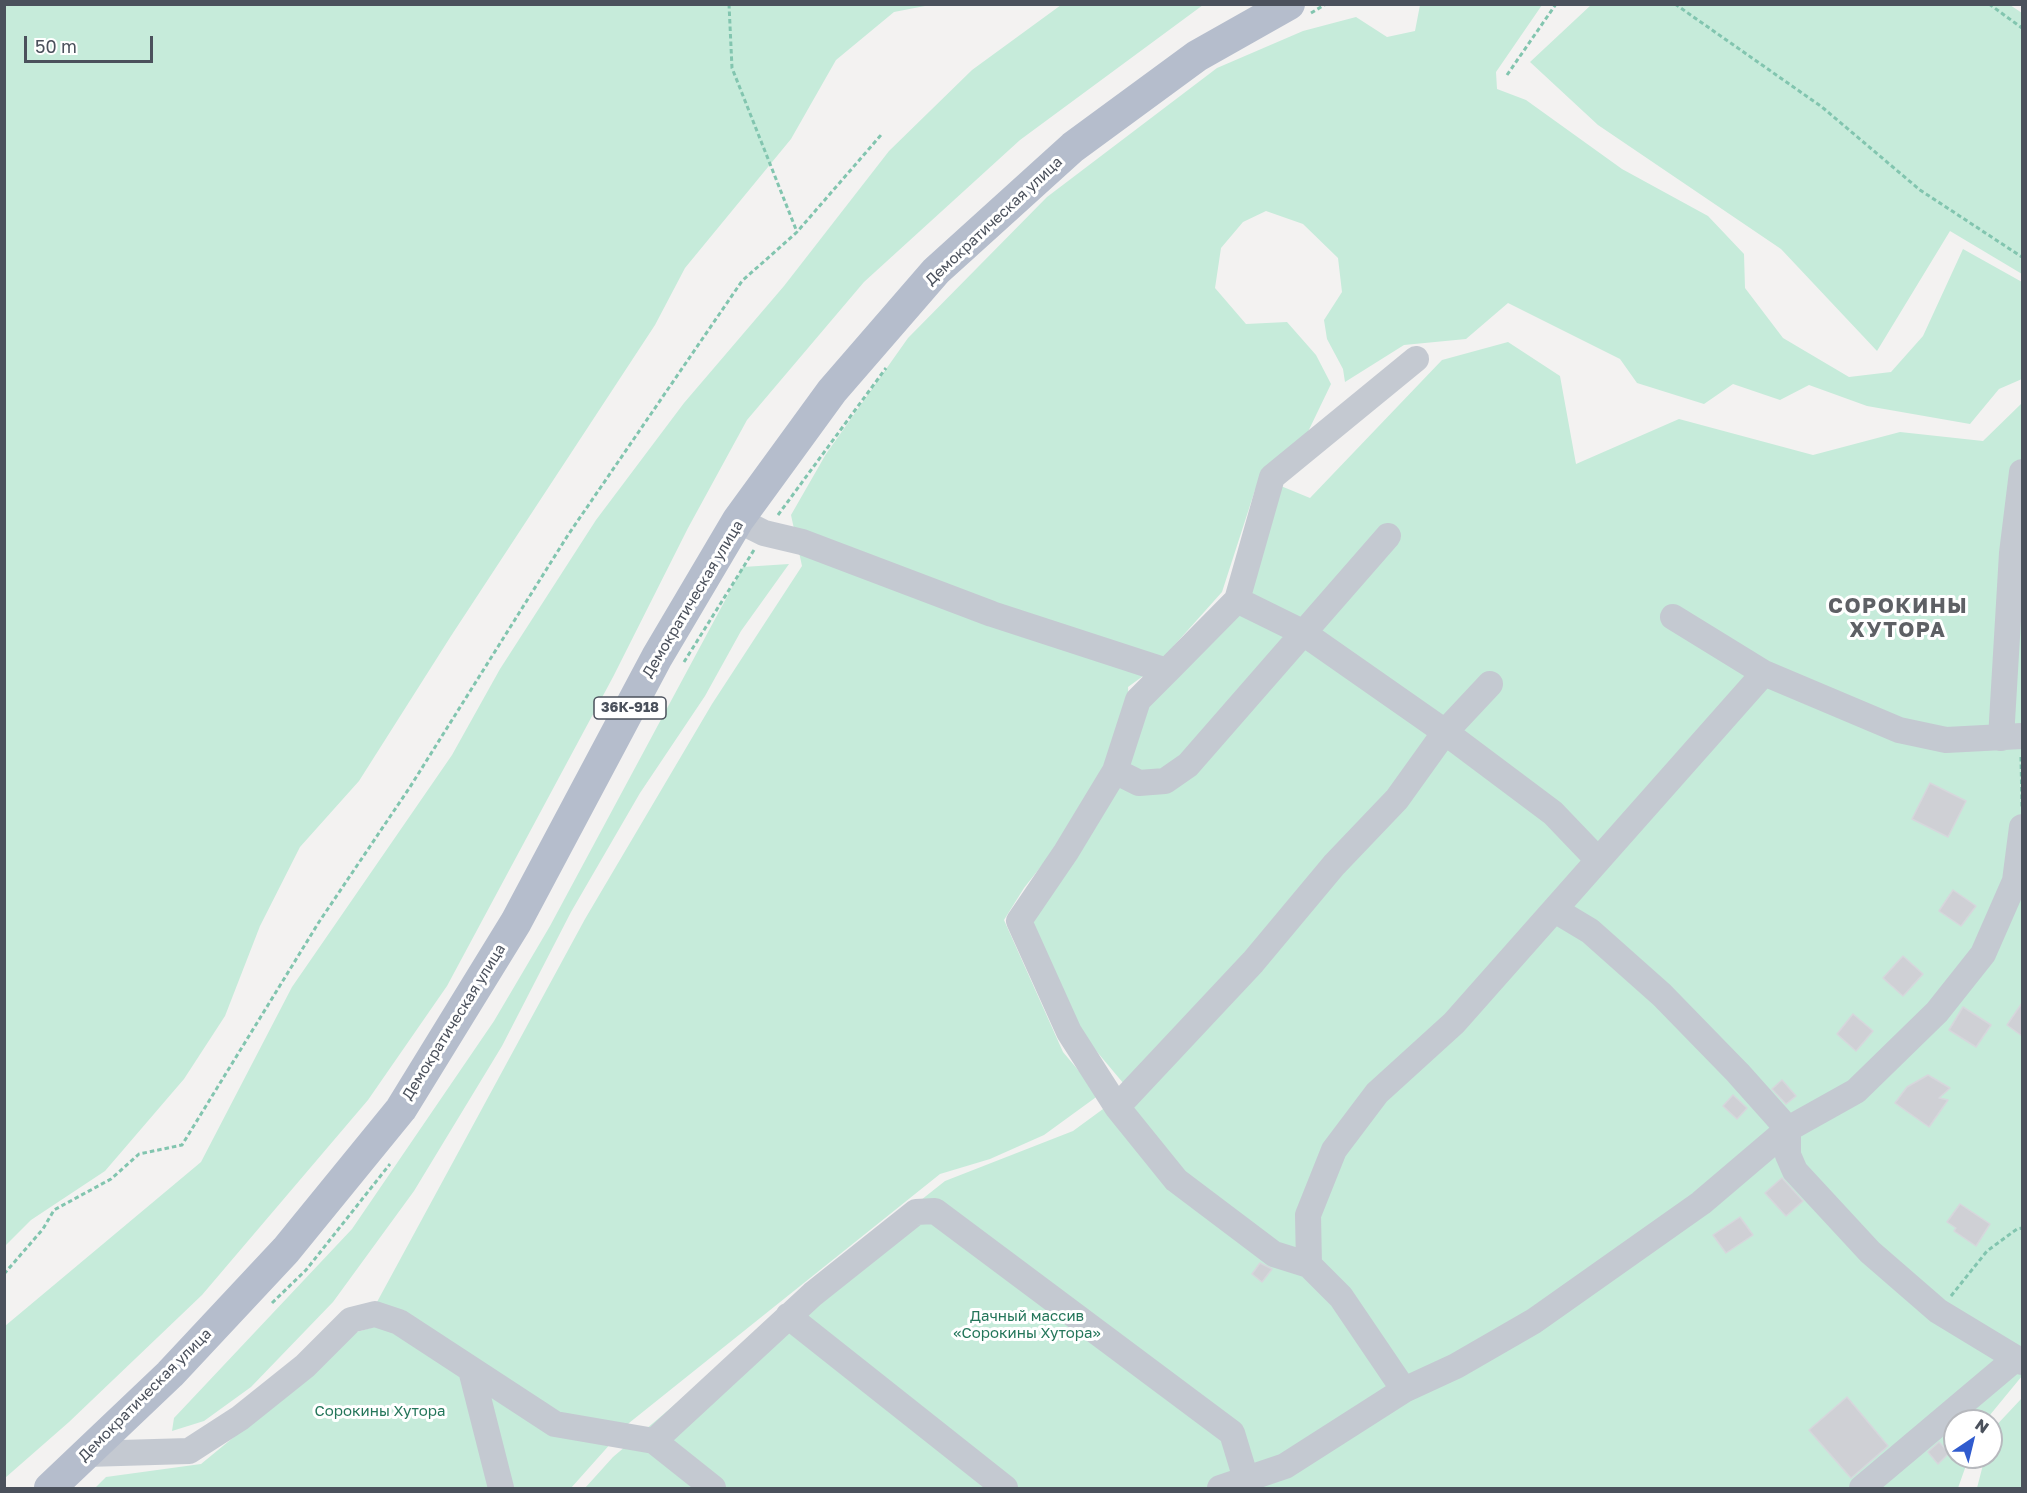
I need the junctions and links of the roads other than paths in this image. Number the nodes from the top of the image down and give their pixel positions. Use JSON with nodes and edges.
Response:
{"nodes":[{"id":1,"x":1298,"y":10,"type":"edge"},
{"id":2,"x":1416,"y":359,"type":"dead end"},
{"id":3,"x":2022,"y":472,"type":"edge"},
{"id":4,"x":751,"y":527,"type":"junction"},
{"id":5,"x":1388,"y":536,"type":"dead end"},
{"id":6,"x":1237,"y":600,"type":"junction"},
{"id":7,"x":1673,"y":617,"type":"dead end"},
{"id":8,"x":1302,"y":632,"type":"junction"},
{"id":9,"x":1167,"y":671,"type":"junction"},
{"id":10,"x":1764,"y":673,"type":"junction"},
{"id":11,"x":1490,"y":684,"type":"dead end"},
{"id":12,"x":1445,"y":732,"type":"junction"},
{"id":13,"x":2015,"y":737,"type":"edge"},
{"id":14,"x":1114,"y":771,"type":"junction"},
{"id":15,"x":2022,"y":827,"type":"edge"},
{"id":16,"x":1598,"y":860,"type":"junction"},
{"id":17,"x":1556,"y":910,"type":"junction"},
{"id":18,"x":1117,"y":1107,"type":"junction"},
{"id":19,"x":1788,"y":1129,"type":"junction"},
{"id":20,"x":1309,"y":1265,"type":"junction"},
{"id":21,"x":788,"y":1316,"type":"junction"},
{"id":22,"x":2019,"y":1361,"type":"edge"},
{"id":23,"x":471,"y":1370,"type":"junction"},
{"id":24,"x":1404,"y":1390,"type":"junction"},
{"id":25,"x":654,"y":1441,"type":"junction"},
{"id":26,"x":86,"y":1455,"type":"junction"},
{"id":27,"x":1246,"y":1479,"type":"junction"},
{"id":28,"x":50,"y":1488,"type":"edge"},
{"id":29,"x":501,"y":1488,"type":"edge"},
{"id":30,"x":713,"y":1488,"type":"edge"},
{"id":31,"x":1005,"y":1488,"type":"edge"},
{"id":32,"x":1220,"y":1488,"type":"edge"},
{"id":33,"x":1862,"y":1488,"type":"edge"}],
"edges":[{"from":1,"to":4,"type":"main road","name":"Демократическая улица","number":"36К-918"},
{"from":2,"to":6,"type":"street"},
{"from":3,"to":13,"type":"street"},
{"from":4,"to":9,"type":"street"},
{"from":4,"to":26,"type":"main road","name":"Демократическая улица","number":"36К-918"},
{"from":5,"to":8,"type":"street"},
{"from":6,"to":8,"type":"street"},
{"from":6,"to":9,"type":"street"},
{"from":7,"to":10,"type":"street"},
{"from":8,"to":12,"type":"street"},
{"from":8,"to":14,"type":"street"},
{"from":9,"to":14,"type":"street"},
{"from":10,"to":13,"type":"street"},
{"from":10,"to":16,"type":"street"},
{"from":11,"to":12,"type":"street"},
{"from":12,"to":16,"type":"street"},
{"from":12,"to":18,"type":"street"},
{"from":14,"to":18,"type":"street"},
{"from":15,"to":19,"type":"street"},
{"from":16,"to":17,"type":"street"},
{"from":17,"to":19,"type":"street"},
{"from":17,"to":20,"type":"street"},
{"from":18,"to":20,"type":"street"},
{"from":19,"to":22,"type":"street"},
{"from":19,"to":24,"type":"street"},
{"from":20,"to":24,"type":"street"},
{"from":21,"to":25,"type":"street"},
{"from":21,"to":27,"type":"street"},
{"from":21,"to":31,"type":"street"},
{"from":22,"to":33,"type":"street"},
{"from":23,"to":25,"type":"street"},
{"from":23,"to":26,"type":"street"},
{"from":23,"to":29,"type":"street"},
{"from":24,"to":27,"type":"street"},
{"from":25,"to":30,"type":"street"},
{"from":26,"to":28,"type":"main road","name":"Демократическая улица","number":"36К-918"},
{"from":27,"to":32,"type":"street"}]}
